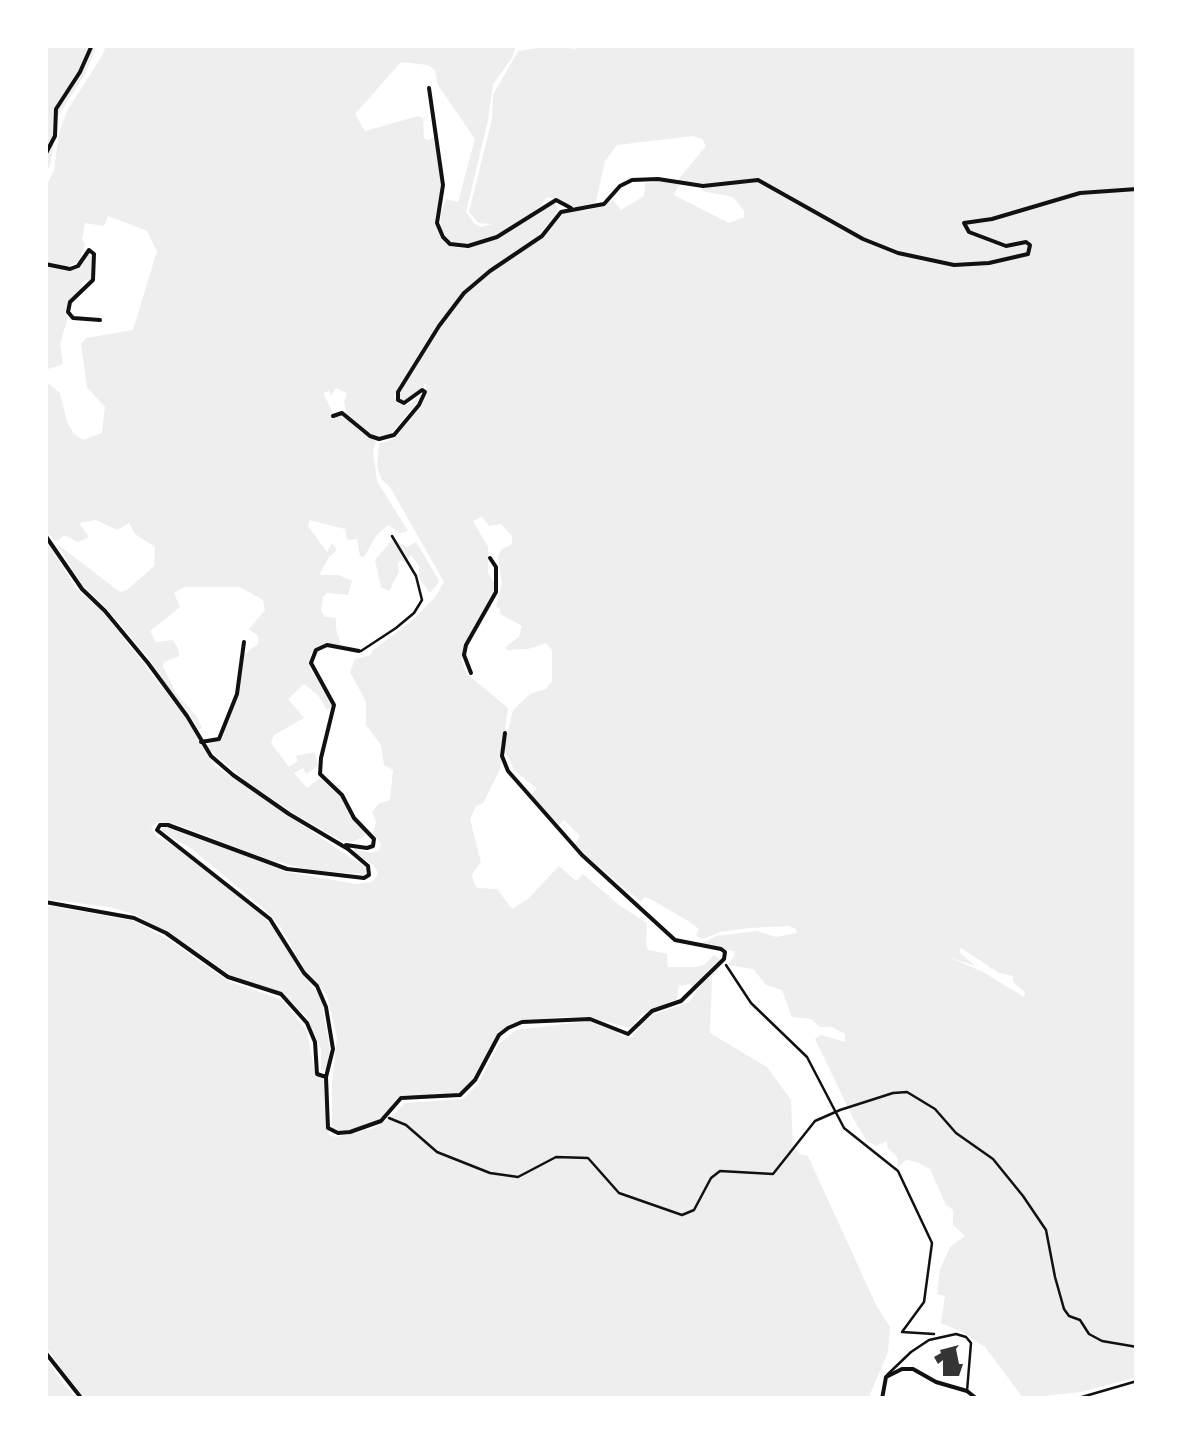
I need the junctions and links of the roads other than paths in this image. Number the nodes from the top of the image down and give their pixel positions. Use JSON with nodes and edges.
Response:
{"nodes":[{"id":1,"x":92,"y":45,"type":"edge"},
{"id":2,"x":429,"y":88,"type":"dead end"},
{"id":3,"x":45,"y":155,"type":"edge"},
{"id":4,"x":1137,"y":189,"type":"edge"},
{"id":5,"x":571,"y":208,"type":"junction"},
{"id":6,"x":45,"y":264,"type":"edge"},
{"id":7,"x":100,"y":320,"type":"dead end"},
{"id":8,"x":332,"y":416,"type":"dead end"},
{"id":9,"x":45,"y":534,"type":"edge"},
{"id":10,"x":392,"y":536,"type":"dead end"},
{"id":11,"x":490,"y":558,"type":"dead end"},
{"id":12,"x":244,"y":642,"type":"dead end"},
{"id":13,"x":359,"y":651,"type":"joint"},
{"id":14,"x":471,"y":673,"type":"dead end"},
{"id":15,"x":505,"y":732,"type":"dead end"},
{"id":16,"x":201,"y":742,"type":"junction"},
{"id":17,"x":341,"y":844,"type":"junction"},
{"id":18,"x":45,"y":902,"type":"edge"},
{"id":19,"x":326,"y":1077,"type":"junction"},
{"id":20,"x":45,"y":1352,"type":"edge"},
{"id":21,"x":886,"y":1377,"type":"junction"},
{"id":22,"x":966,"y":1390,"type":"junction"},
{"id":23,"x":82,"y":1399,"type":"edge"},
{"id":24,"x":882,"y":1399,"type":"edge"},
{"id":25,"x":978,"y":1399,"type":"edge"}],
"edges":[{"from":1,"to":3,"type":"street"},
{"from":2,"to":5,"type":"street"},
{"from":4,"to":5,"type":"street"},
{"from":5,"to":8,"type":"street"},
{"from":6,"to":7,"type":"street"},
{"from":9,"to":16,"type":"street"},
{"from":10,"to":13,"type":"lane"},
{"from":11,"to":14,"type":"street"},
{"from":12,"to":16,"type":"street"},
{"from":13,"to":17,"type":"street"},
{"from":15,"to":19,"type":"street"},
{"from":16,"to":17,"type":"street"},
{"from":17,"to":19,"type":"street"},
{"from":18,"to":19,"type":"street"},
{"from":20,"to":23,"type":"street"},
{"from":21,"to":22,"type":"street"},
{"from":21,"to":22,"type":"lane"},
{"from":21,"to":24,"type":"street"},
{"from":22,"to":25,"type":"street"}]}
